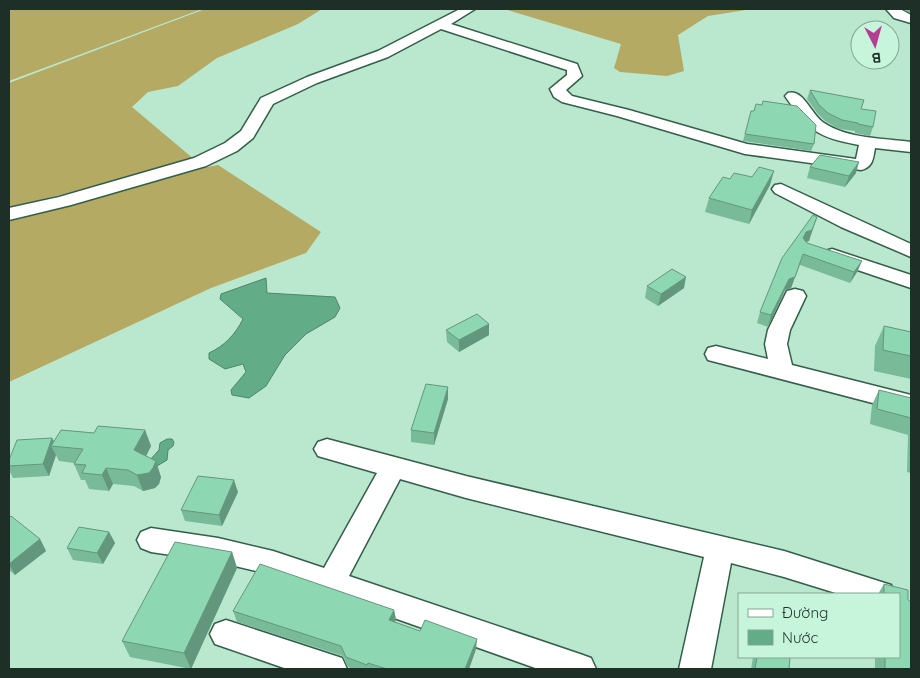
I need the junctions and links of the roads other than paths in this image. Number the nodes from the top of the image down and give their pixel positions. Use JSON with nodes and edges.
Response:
{"nodes":[{"id":1,"x":469,"y":9,"type":"edge"},
{"id":2,"x":892,"y":9,"type":"edge"},
{"id":3,"x":911,"y":19,"type":"edge"},
{"id":4,"x":438,"y":24,"type":"junction"},
{"id":5,"x":793,"y":96,"type":"dead end"},
{"id":6,"x":868,"y":141,"type":"junction"},
{"id":7,"x":911,"y":147,"type":"edge"},
{"id":8,"x":803,"y":157,"type":"junction"},
{"id":9,"x":9,"y":214,"type":"edge"},
{"id":10,"x":811,"y":248,"type":"edge"},
{"id":11,"x":911,"y":251,"type":"edge"},
{"id":12,"x":911,"y":282,"type":"edge"},
{"id":13,"x":795,"y":296,"type":"dead end"},
{"id":14,"x":716,"y":354,"type":"dead end"},
{"id":15,"x":782,"y":371,"type":"junction"},
{"id":16,"x":911,"y":404,"type":"edge"},
{"id":17,"x":327,"y":449,"type":"dead end"},
{"id":18,"x":393,"y":467,"type":"junction"},
{"id":19,"x":151,"y":540,"type":"dead end"},
{"id":20,"x":720,"y":548,"type":"junction"},
{"id":21,"x":330,"y":584,"type":"junction"},
{"id":22,"x":873,"y":593,"type":"edge"},
{"id":23,"x":226,"y":634,"type":"dead end"},
{"id":24,"x":331,"y":669,"type":"edge"},
{"id":25,"x":580,"y":669,"type":"edge"},
{"id":26,"x":696,"y":669,"type":"edge"}],
"edges":[{"from":1,"to":4,"type":"street"},
{"from":2,"to":3,"type":"street"},
{"from":4,"to":8,"type":"street"},
{"from":4,"to":9,"type":"street"},
{"from":5,"to":6,"type":"street"},
{"from":6,"to":7,"type":"street"},
{"from":6,"to":8,"type":"street"},
{"from":8,"to":11,"type":"street"},
{"from":10,"to":12,"type":"street"},
{"from":13,"to":15,"type":"street"},
{"from":14,"to":15,"type":"street"},
{"from":15,"to":16,"type":"street"},
{"from":17,"to":18,"type":"street"},
{"from":18,"to":20,"type":"street"},
{"from":18,"to":21,"type":"street"},
{"from":19,"to":21,"type":"street"},
{"from":20,"to":22,"type":"street"},
{"from":20,"to":26,"type":"street"},
{"from":21,"to":25,"type":"street"},
{"from":23,"to":24,"type":"street"}]}
